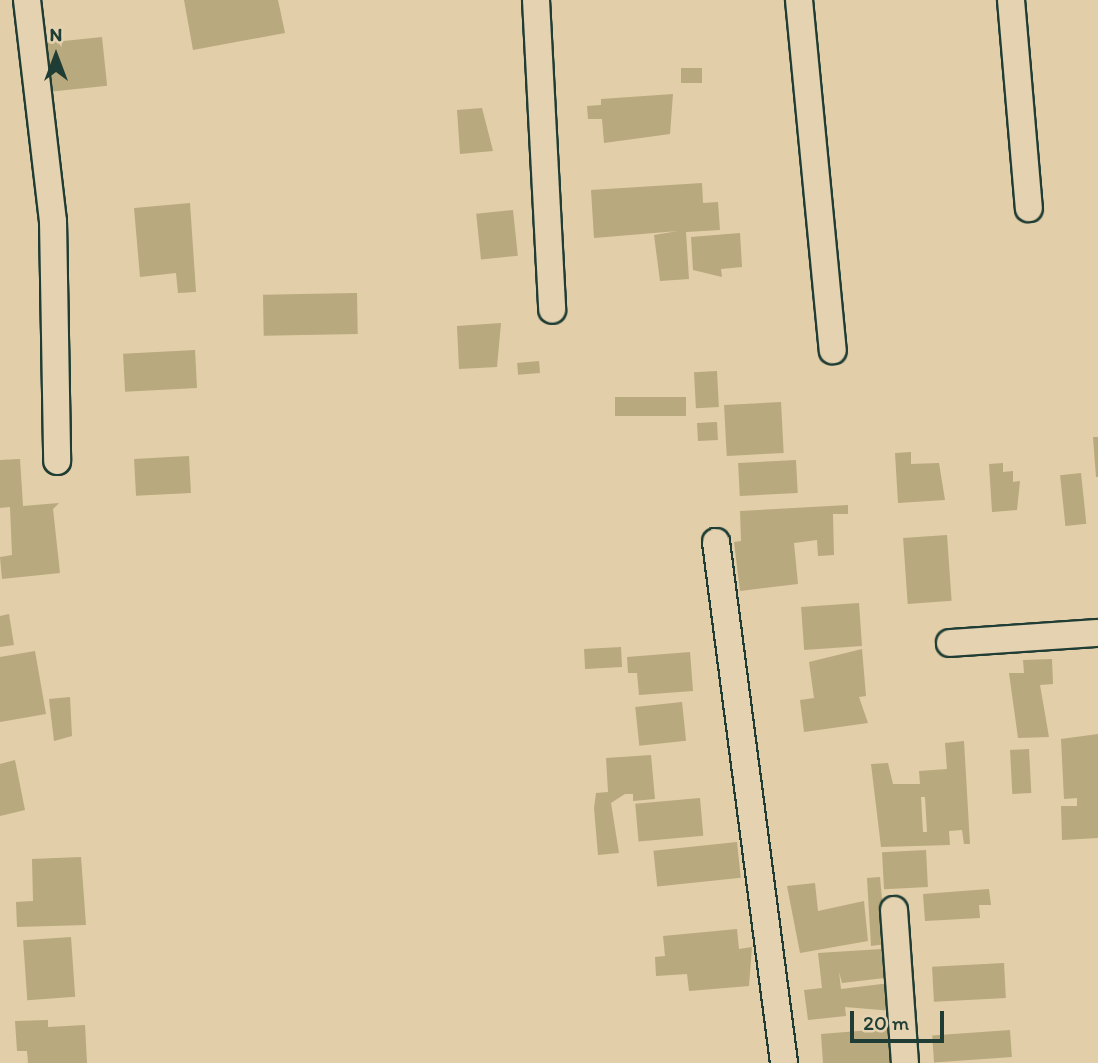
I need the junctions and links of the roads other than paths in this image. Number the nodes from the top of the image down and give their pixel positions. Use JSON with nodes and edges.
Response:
{"nodes":[{"id":1,"x":27,"y":0,"type":"edge"},
{"id":2,"x":536,"y":0,"type":"edge"},
{"id":3,"x":799,"y":0,"type":"edge"},
{"id":4,"x":1011,"y":0,"type":"edge"},
{"id":5,"x":1029,"y":208,"type":"dead end"},
{"id":6,"x":552,"y":310,"type":"dead end"},
{"id":7,"x":833,"y":350,"type":"dead end"},
{"id":8,"x":57,"y":461,"type":"dead end"},
{"id":9,"x":716,"y":541,"type":"dead end"},
{"id":10,"x":1098,"y":634,"type":"edge"},
{"id":11,"x":950,"y":643,"type":"dead end"},
{"id":12,"x":894,"y":910,"type":"dead end"},
{"id":13,"x":784,"y":1063,"type":"edge"},
{"id":14,"x":905,"y":1063,"type":"edge"}],
"edges":[{"from":1,"to":8,"type":"street"},
{"from":2,"to":6,"type":"street"},
{"from":3,"to":7,"type":"street"},
{"from":4,"to":5,"type":"street"},
{"from":9,"to":13,"type":"street"},
{"from":10,"to":11,"type":"street"},
{"from":12,"to":14,"type":"street"}]}
